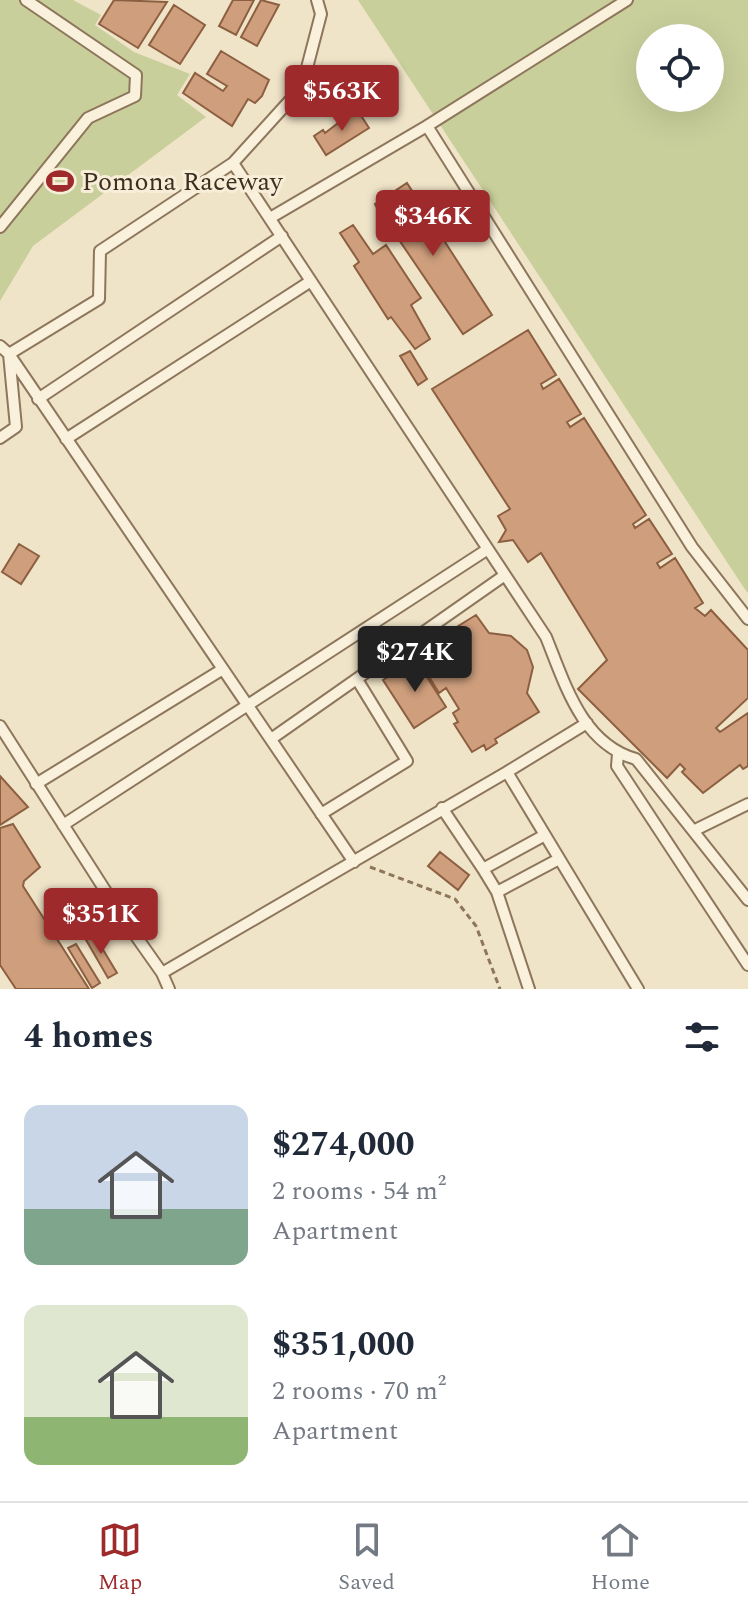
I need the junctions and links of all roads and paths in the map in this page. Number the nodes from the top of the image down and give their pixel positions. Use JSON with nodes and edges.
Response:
{"nodes":[{"id":1,"x":26,"y":0,"type":"edge"},
{"id":2,"x":317,"y":0,"type":"edge"},
{"id":3,"x":627,"y":0,"type":"edge"},
{"id":4,"x":427,"y":126,"type":"junction"},
{"id":5,"x":233,"y":163,"type":"junction"},
{"id":6,"x":270,"y":218,"type":"junction"},
{"id":7,"x":0,"y":227,"type":"edge"},
{"id":8,"x":282,"y":236,"type":"junction"},
{"id":9,"x":311,"y":281,"type":"junction"},
{"id":10,"x":4,"y":350,"type":"edge"},
{"id":11,"x":38,"y":399,"type":"junction"},
{"id":12,"x":0,"y":438,"type":"edge"},
{"id":13,"x":66,"y":439,"type":"junction"},
{"id":14,"x":488,"y":549,"type":"junction"},
{"id":15,"x":505,"y":575,"type":"junction"},
{"id":16,"x":748,"y":619,"type":"edge"},
{"id":17,"x":223,"y":669,"type":"junction"},
{"id":18,"x":358,"y":681,"type":"junction"},
{"id":19,"x":249,"y":706,"type":"junction"},
{"id":20,"x":587,"y":723,"type":"junction"},
{"id":21,"x":0,"y":726,"type":"edge"},
{"id":22,"x":271,"y":739,"type":"junction"},
{"id":23,"x":618,"y":754,"type":"junction"},
{"id":24,"x":507,"y":772,"type":"junction"},
{"id":25,"x":36,"y":784,"type":"junction"},
{"id":26,"x":748,"y":804,"type":"edge"},
{"id":27,"x":442,"y":808,"type":"junction"},
{"id":28,"x":321,"y":814,"type":"junction"},
{"id":29,"x":63,"y":825,"type":"junction"},
{"id":30,"x":695,"y":830,"type":"junction"},
{"id":31,"x":545,"y":835,"type":"junction"},
{"id":32,"x":559,"y":859,"type":"junction"},
{"id":33,"x":354,"y":862,"type":"junction"},
{"id":34,"x":483,"y":869,"type":"junction"},
{"id":35,"x":497,"y":892,"type":"junction"},
{"id":36,"x":748,"y":900,"type":"edge"},
{"id":37,"x":748,"y":965,"type":"edge"},
{"id":38,"x":162,"y":973,"type":"junction"},
{"id":39,"x":169,"y":989,"type":"edge"},
{"id":40,"x":500,"y":989,"type":"edge"},
{"id":41,"x":529,"y":989,"type":"edge"},
{"id":42,"x":638,"y":989,"type":"edge"}],
"edges":[{"from":1,"to":7,"type":"lane"},
{"from":2,"to":5,"type":"lane"},
{"from":3,"to":4,"type":"lane"},
{"from":4,"to":6,"type":"lane"},
{"from":4,"to":16,"type":"lane"},
{"from":5,"to":6,"type":"lane"},
{"from":5,"to":10,"type":"lane"},
{"from":6,"to":8,"type":"lane"},
{"from":8,"to":9,"type":"lane"},
{"from":8,"to":11,"type":"lane"},
{"from":9,"to":13,"type":"lane"},
{"from":9,"to":14,"type":"lane"},
{"from":10,"to":11,"type":"lane"},
{"from":10,"to":12,"type":"lane"},
{"from":11,"to":13,"type":"lane"},
{"from":13,"to":17,"type":"lane"},
{"from":14,"to":15,"type":"lane"},
{"from":14,"to":19,"type":"lane"},
{"from":15,"to":18,"type":"lane"},
{"from":15,"to":20,"type":"lane"},
{"from":17,"to":19,"type":"lane"},
{"from":17,"to":25,"type":"lane"},
{"from":18,"to":22,"type":"lane"},
{"from":18,"to":28,"type":"lane"},
{"from":19,"to":22,"type":"lane"},
{"from":19,"to":29,"type":"lane"},
{"from":20,"to":23,"type":"lane"},
{"from":20,"to":24,"type":"lane"},
{"from":21,"to":25,"type":"lane"},
{"from":22,"to":28,"type":"lane"},
{"from":23,"to":30,"type":"lane"},
{"from":23,"to":37,"type":"lane"},
{"from":24,"to":27,"type":"lane"},
{"from":24,"to":31,"type":"lane"},
{"from":25,"to":29,"type":"lane"},
{"from":26,"to":30,"type":"lane"},
{"from":27,"to":33,"type":"lane"},
{"from":27,"to":34,"type":"lane"},
{"from":28,"to":33,"type":"lane"},
{"from":29,"to":38,"type":"lane"},
{"from":30,"to":36,"type":"lane"},
{"from":31,"to":32,"type":"lane"},
{"from":31,"to":34,"type":"lane"},
{"from":32,"to":35,"type":"lane"},
{"from":32,"to":42,"type":"lane"},
{"from":33,"to":38,"type":"lane"},
{"from":33,"to":40,"type":"path"},
{"from":34,"to":35,"type":"lane"},
{"from":35,"to":41,"type":"lane"},
{"from":38,"to":39,"type":"lane"}]}
